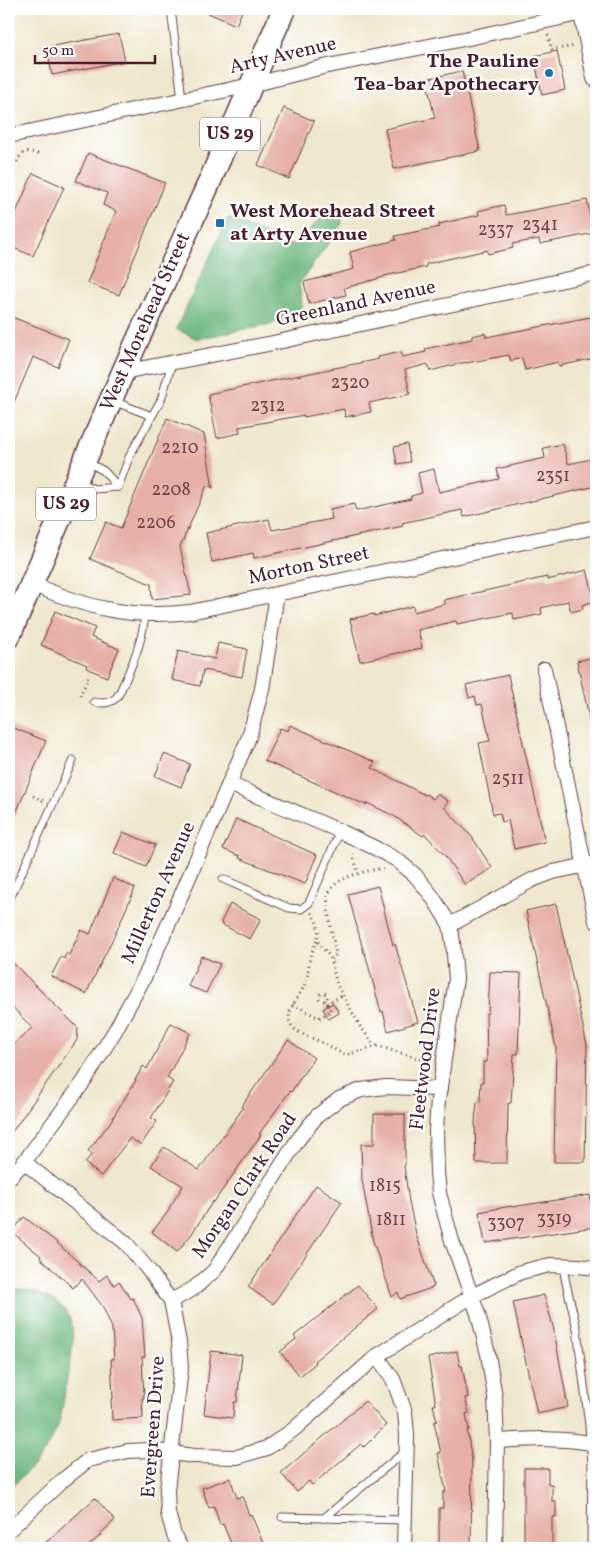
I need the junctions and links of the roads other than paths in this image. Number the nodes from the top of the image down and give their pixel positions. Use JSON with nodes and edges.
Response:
{"nodes":[{"id":1,"x":171,"y":9,"type":"edge"},
{"id":2,"x":284,"y":9,"type":"edge"},
{"id":3,"x":587,"y":10,"type":"edge"},
{"id":4,"x":596,"y":78,"type":"edge"},
{"id":5,"x":251,"y":84,"type":"junction"},
{"id":6,"x":182,"y":99,"type":"junction"},
{"id":7,"x":9,"y":136,"type":"edge"},
{"id":8,"x":596,"y":273,"type":"edge"},
{"id":9,"x":172,"y":362,"type":"junction"},
{"id":10,"x":123,"y":372,"type":"junction"},
{"id":11,"x":111,"y":400,"type":"junction"},
{"id":12,"x":152,"y":416,"type":"junction"},
{"id":13,"x":81,"y":472,"type":"junction"},
{"id":14,"x":118,"y":487,"type":"junction"},
{"id":15,"x":596,"y":526,"type":"edge"},
{"id":16,"x":32,"y":584,"type":"junction"},
{"id":17,"x":277,"y":594,"type":"junction"},
{"id":18,"x":146,"y":614,"type":"junction"},
{"id":19,"x":9,"y":636,"type":"edge"},
{"id":20,"x":544,"y":669,"type":"dead end"},
{"id":21,"x":94,"y":702,"type":"dead end"},
{"id":22,"x":73,"y":760,"type":"dead end"},
{"id":23,"x":229,"y":784,"type":"junction"},
{"id":24,"x":340,"y":831,"type":"junction"},
{"id":25,"x":591,"y":864,"type":"edge"},
{"id":26,"x":223,"y":879,"type":"dead end"},
{"id":27,"x":9,"y":893,"type":"edge"},
{"id":28,"x":596,"y":921,"type":"edge"},
{"id":29,"x":450,"y":925,"type":"junction"},
{"id":30,"x":440,"y":1089,"type":"junction"},
{"id":31,"x":24,"y":1162,"type":"junction"},
{"id":32,"x":9,"y":1178,"type":"edge"},
{"id":33,"x":563,"y":1265,"type":"junction"},
{"id":34,"x":596,"y":1268,"type":"edge"},
{"id":35,"x":472,"y":1296,"type":"junction"},
{"id":36,"x":171,"y":1301,"type":"junction"},
{"id":37,"x":377,"y":1356,"type":"junction"},
{"id":38,"x":497,"y":1441,"type":"junction"},
{"id":39,"x":594,"y":1444,"type":"edge"},
{"id":40,"x":407,"y":1450,"type":"junction"},
{"id":41,"x":171,"y":1453,"type":"junction"},
{"id":42,"x":282,"y":1517,"type":"dead end"},
{"id":43,"x":324,"y":1518,"type":"junction"},
{"id":44,"x":405,"y":1520,"type":"junction"},
{"id":45,"x":9,"y":1530,"type":"edge"},
{"id":46,"x":180,"y":1548,"type":"edge"},
{"id":47,"x":404,"y":1548,"type":"edge"},
{"id":48,"x":495,"y":1548,"type":"edge"},
{"id":49,"x":591,"y":1548,"type":"edge"}],
"edges":[{"from":1,"to":6,"type":"lane"},
{"from":2,"to":5,"type":"main road","name":"West Morehead Street","number":"US 29"},
{"from":3,"to":4,"type":"street"},
{"from":3,"to":5,"type":"street","name":"Arty Avenue"},
{"from":5,"to":6,"type":"street","name":"Arty Avenue"},
{"from":5,"to":10,"type":"main road","name":"West Morehead Street","number":"US 29"},
{"from":6,"to":7,"type":"street","name":"Arty Avenue"},
{"from":8,"to":9,"type":"street","name":"Greenland Avenue"},
{"from":9,"to":10,"type":"street","name":"Greenland Avenue"},
{"from":9,"to":12,"type":"lane"},
{"from":10,"to":11,"type":"main road","name":"West Morehead Street","number":"US 29"},
{"from":11,"to":12,"type":"lane"},
{"from":11,"to":13,"type":"main road","name":"West Morehead Street","number":"US 29"},
{"from":12,"to":14,"type":"lane"},
{"from":13,"to":14,"type":"lane"},
{"from":13,"to":14,"type":"lane"},
{"from":13,"to":16,"type":"main road","name":"West Morehead Street","number":"US 29"},
{"from":15,"to":17,"type":"street","name":"Morton Street"},
{"from":16,"to":18,"type":"street","name":"Morton Street"},
{"from":16,"to":19,"type":"main road","name":"West Morehead Street","number":"US 29"},
{"from":17,"to":18,"type":"street","name":"Morton Street"},
{"from":17,"to":23,"type":"street","name":"Millerton Avenue"},
{"from":18,"to":21,"type":"lane"},
{"from":20,"to":25,"type":"street"},
{"from":22,"to":27,"type":"lane"},
{"from":23,"to":24,"type":"street","name":"Fleetwood Drive"},
{"from":23,"to":31,"type":"street","name":"Millerton Avenue"},
{"from":24,"to":26,"type":"lane"},
{"from":24,"to":29,"type":"street","name":"Fleetwood Drive"},
{"from":25,"to":28,"type":"street"},
{"from":25,"to":29,"type":"street"},
{"from":29,"to":30,"type":"street","name":"Fleetwood Drive"},
{"from":30,"to":35,"type":"street","name":"Fleetwood Drive"},
{"from":30,"to":36,"type":"street","name":"Morgan Clark Road"},
{"from":31,"to":32,"type":"street","name":"Millerton Avenue"},
{"from":31,"to":36,"type":"street","name":"Evergreen Drive"},
{"from":33,"to":34,"type":"street"},
{"from":33,"to":35,"type":"street"},
{"from":33,"to":39,"type":"lane"},
{"from":35,"to":37,"type":"street"},
{"from":35,"to":38,"type":"street","name":"Fleetwood Drive"},
{"from":36,"to":41,"type":"street","name":"Evergreen Drive"},
{"from":37,"to":40,"type":"street"},
{"from":37,"to":41,"type":"street"},
{"from":38,"to":39,"type":"street"},
{"from":38,"to":48,"type":"street","name":"Fleetwood Drive"},
{"from":39,"to":49,"type":"lane"},
{"from":40,"to":43,"type":"lane"},
{"from":40,"to":44,"type":"street"},
{"from":41,"to":45,"type":"street"},
{"from":41,"to":46,"type":"street","name":"Evergreen Drive"},
{"from":42,"to":43,"type":"lane"},
{"from":43,"to":44,"type":"lane"},
{"from":44,"to":47,"type":"street"}]}
